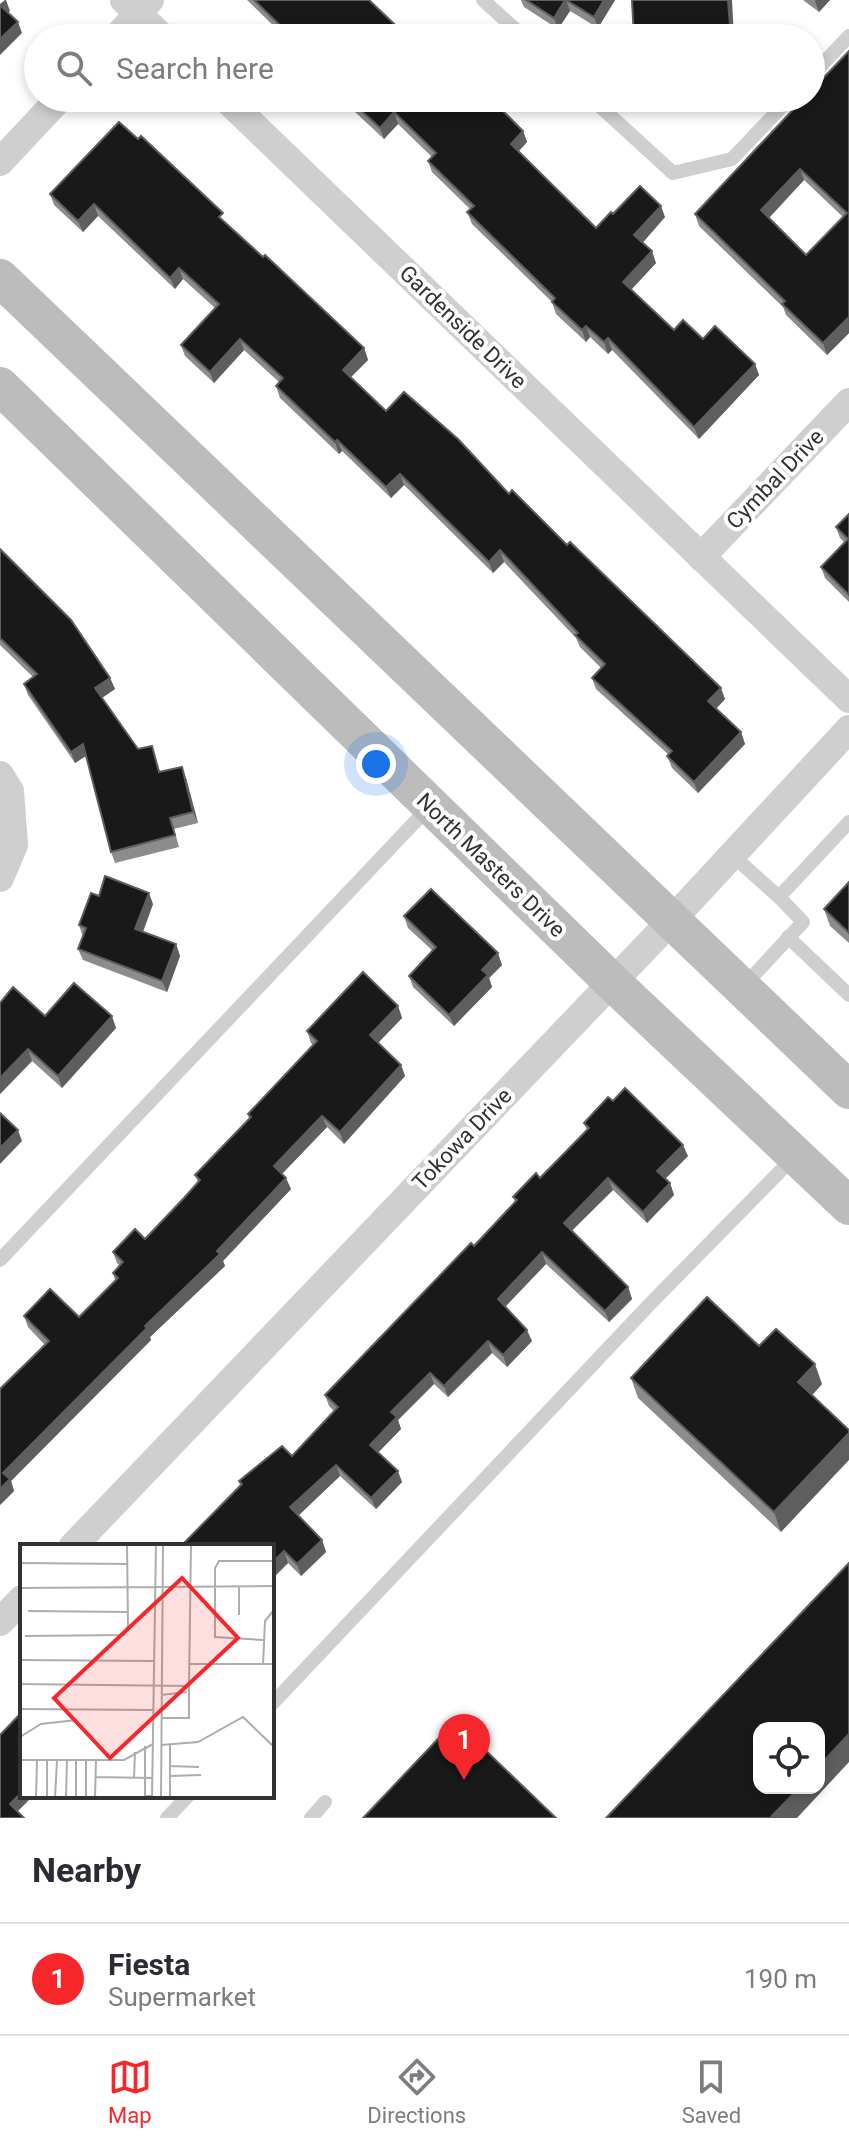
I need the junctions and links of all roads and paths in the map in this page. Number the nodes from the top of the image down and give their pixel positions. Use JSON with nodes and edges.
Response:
{"nodes":[{"id":1,"x":483,"y":0,"type":"edge"},
{"id":2,"x":137,"y":5,"type":"edge"},
{"id":3,"x":125,"y":24,"type":"edge"},
{"id":4,"x":152,"y":24,"type":"edge"},
{"id":5,"x":510,"y":24,"type":"edge"},
{"id":6,"x":849,"y":36,"type":"edge"},
{"id":7,"x":825,"y":61,"type":"edge"},
{"id":8,"x":47,"y":112,"type":"edge"},
{"id":9,"x":240,"y":112,"type":"edge"},
{"id":10,"x":606,"y":112,"type":"edge"},
{"id":11,"x":777,"y":112,"type":"edge"},
{"id":12,"x":0,"y":162,"type":"edge"},
{"id":13,"x":0,"y":278,"type":"edge"},
{"id":14,"x":0,"y":386,"type":"edge"},
{"id":15,"x":849,"y":402,"type":"edge"},
{"id":16,"x":701,"y":557,"type":"junction"},
{"id":17,"x":849,"y":699,"type":"edge"},
{"id":18,"x":849,"y":729,"type":"edge"},
{"id":19,"x":0,"y":775,"type":"edge"},
{"id":20,"x":430,"y":806,"type":"junction"},
{"id":21,"x":849,"y":822,"type":"edge"},
{"id":22,"x":732,"y":855,"type":"junction"},
{"id":23,"x":0,"y":878,"type":"edge"},
{"id":24,"x":779,"y":897,"type":"junction"},
{"id":25,"x":671,"y":921,"type":"junction"},
{"id":26,"x":788,"y":937,"type":"junction"},
{"id":27,"x":612,"y":982,"type":"junction"},
{"id":28,"x":742,"y":988,"type":"junction"},
{"id":29,"x":849,"y":995,"type":"edge"},
{"id":30,"x":849,"y":1090,"type":"edge"},
{"id":31,"x":795,"y":1155,"type":"junction"},
{"id":32,"x":849,"y":1206,"type":"edge"},
{"id":33,"x":0,"y":1260,"type":"edge"},
{"id":34,"x":75,"y":1544,"type":"edge"},
{"id":35,"x":20,"y":1601,"type":"edge"},
{"id":36,"x":0,"y":1622,"type":"edge"},
{"id":37,"x":274,"y":1702,"type":"edge"},
{"id":38,"x":186,"y":1798,"type":"edge"},
{"id":39,"x":325,"y":1802,"type":"dead end"},
{"id":40,"x":167,"y":1818,"type":"edge"},
{"id":41,"x":311,"y":1818,"type":"edge"}],
"edges":[{"from":1,"to":5,"type":"lane"},
{"from":2,"to":3,"type":"street"},
{"from":2,"to":4,"type":"street"},
{"from":6,"to":7,"type":"lane"},
{"from":8,"to":12,"type":"street"},
{"from":9,"to":16,"type":"street","name":"Gardenside Drive"},
{"from":10,"to":11,"type":"lane"},
{"from":13,"to":25,"type":"main road"},
{"from":14,"to":20,"type":"main road","name":"North Masters Drive"},
{"from":15,"to":16,"type":"street","name":"Cymbal Drive"},
{"from":16,"to":17,"type":"street"},
{"from":18,"to":22,"type":"street","name":"Tokowa Drive"},
{"from":19,"to":23,"type":"street"},
{"from":20,"to":27,"type":"main road","name":"North Masters Drive"},
{"from":20,"to":33,"type":"lane"},
{"from":21,"to":24,"type":"lane"},
{"from":22,"to":24,"type":"lane"},
{"from":22,"to":25,"type":"street","name":"Tokowa Drive"},
{"from":24,"to":26,"type":"lane"},
{"from":25,"to":27,"type":"street","name":"Tokowa Drive"},
{"from":25,"to":28,"type":"main road"},
{"from":26,"to":28,"type":"lane"},
{"from":26,"to":29,"type":"lane"},
{"from":27,"to":31,"type":"main road","name":"North Masters Drive"},
{"from":27,"to":34,"type":"street","name":"Tokowa Drive"},
{"from":28,"to":30,"type":"main road"},
{"from":31,"to":32,"type":"main road","name":"North Masters Drive"},
{"from":31,"to":37,"type":"lane"},
{"from":35,"to":36,"type":"street"},
{"from":38,"to":40,"type":"lane"},
{"from":39,"to":41,"type":"lane"}]}
